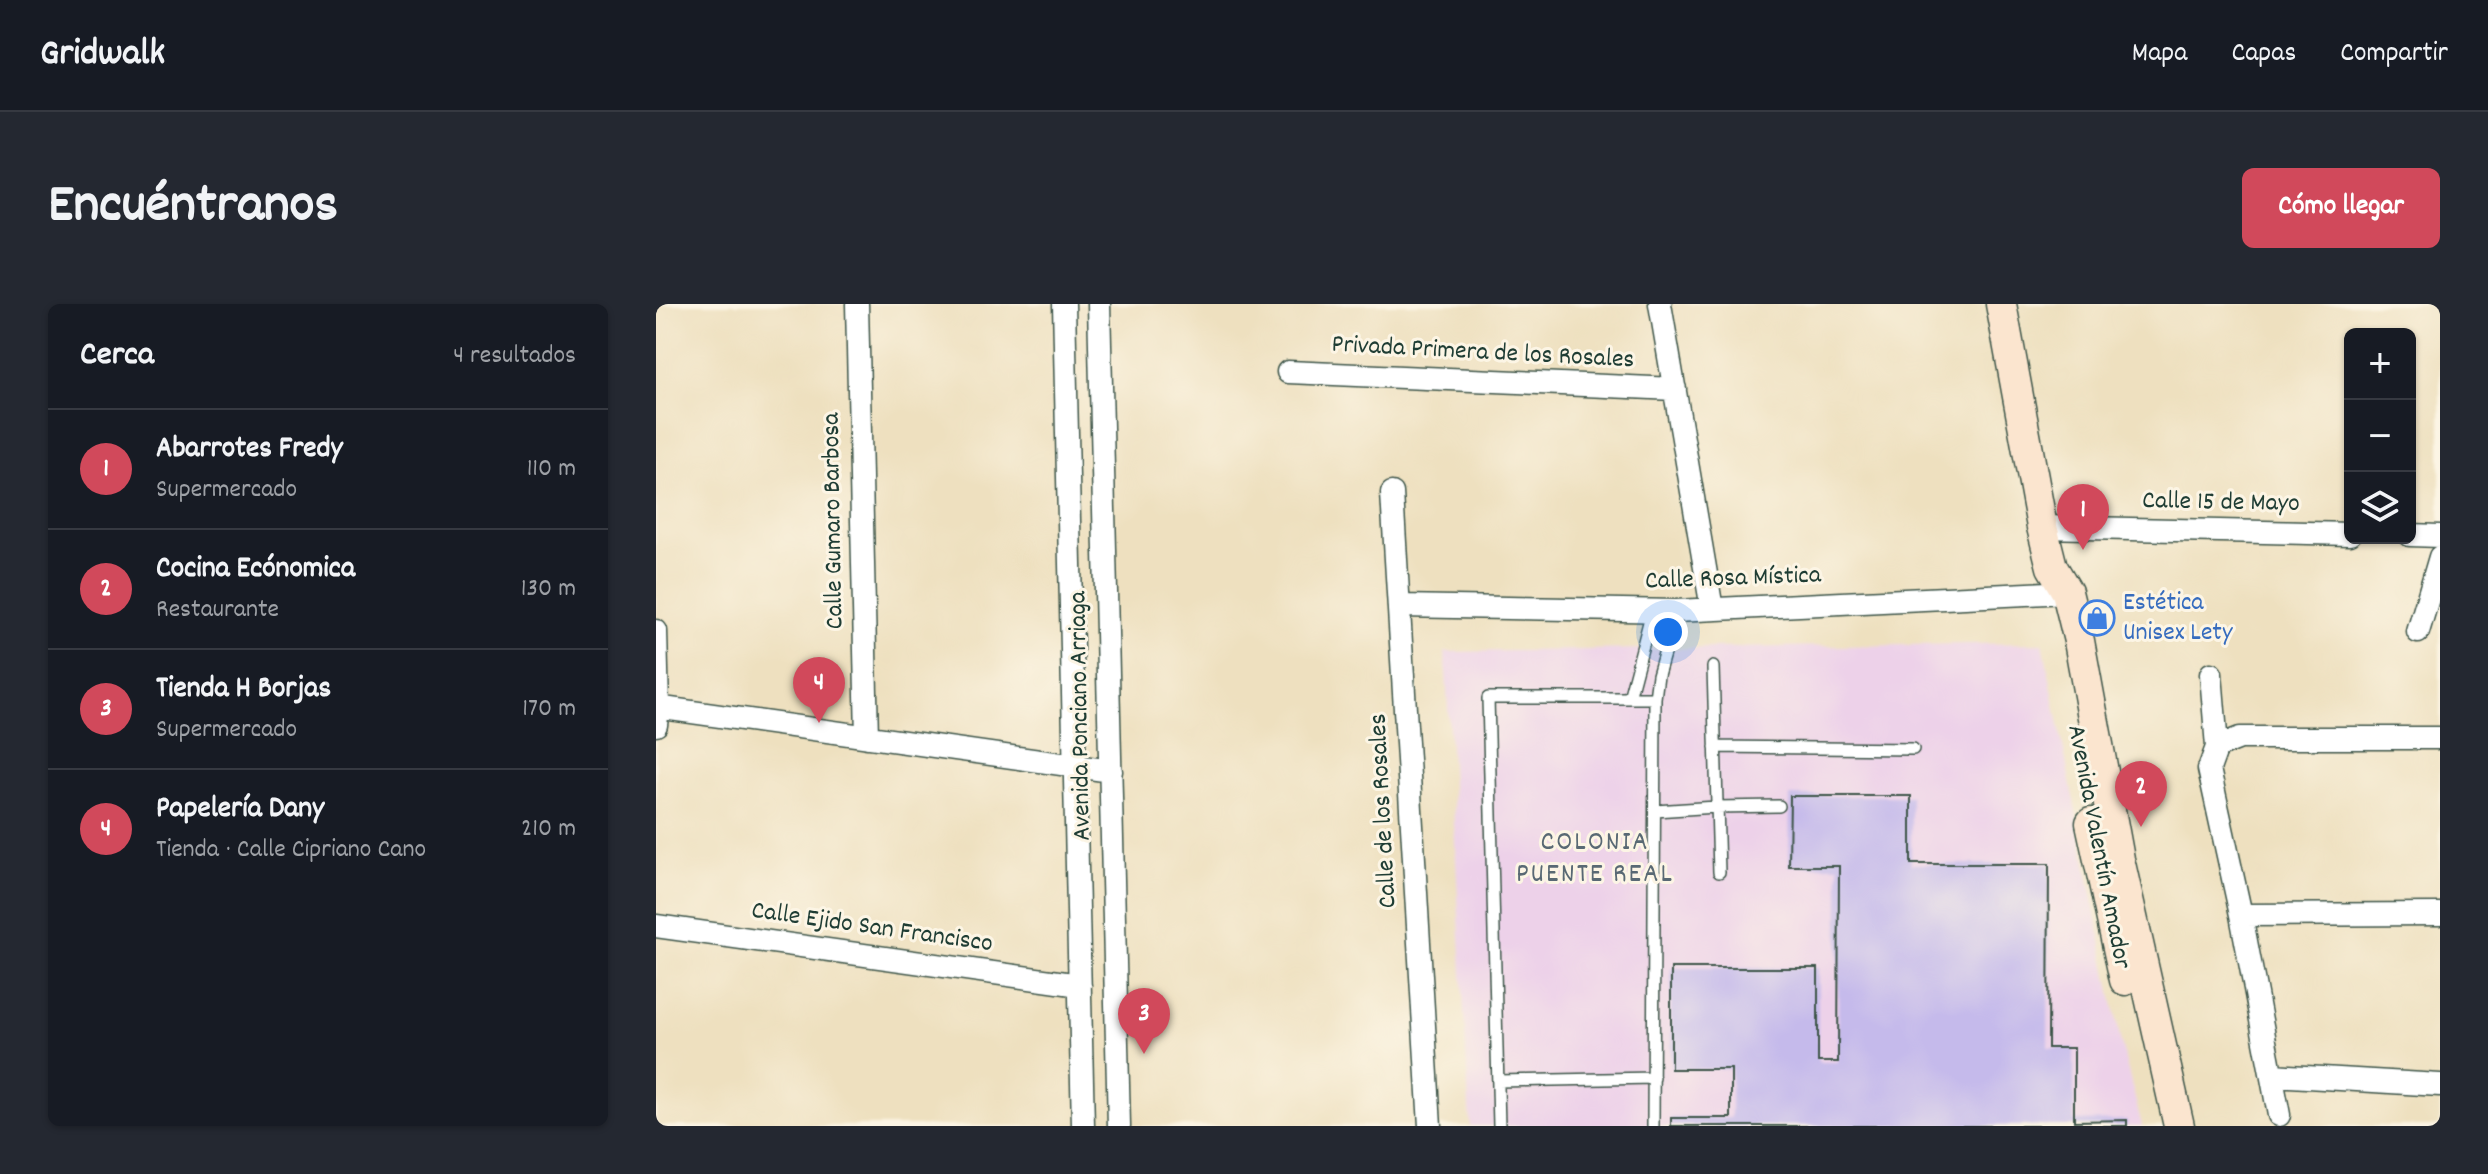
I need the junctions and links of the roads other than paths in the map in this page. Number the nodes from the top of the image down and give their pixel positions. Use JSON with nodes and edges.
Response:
{"nodes":[{"id":1,"x":857,"y":304,"type":"edge"},
{"id":2,"x":1064,"y":304,"type":"edge"},
{"id":3,"x":1099,"y":304,"type":"edge"},
{"id":4,"x":1660,"y":304,"type":"edge"},
{"id":5,"x":2001,"y":304,"type":"edge"},
{"id":6,"x":1288,"y":372,"type":"dead end"},
{"id":7,"x":1675,"y":389,"type":"junction"},
{"id":8,"x":1103,"y":464,"type":"junction"},
{"id":9,"x":1068,"y":465,"type":"junction"},
{"id":10,"x":1392,"y":493,"type":"dead end"},
{"id":11,"x":2042,"y":527,"type":"junction"},
{"id":12,"x":2344,"y":534,"type":"edge"},
{"id":13,"x":2416,"y":535,"type":"edge"},
{"id":14,"x":2440,"y":536,"type":"edge"},
{"id":15,"x":2440,"y":557,"type":"edge"},
{"id":16,"x":2056,"y":584,"type":"junction"},
{"id":17,"x":1400,"y":606,"type":"junction"},
{"id":18,"x":1712,"y":609,"type":"junction"},
{"id":19,"x":1652,"y":611,"type":"junction"},
{"id":20,"x":1676,"y":611,"type":"junction"},
{"id":21,"x":656,"y":631,"type":"edge"},
{"id":22,"x":2418,"y":632,"type":"dead end"},
{"id":23,"x":1713,"y":667,"type":"dead end"},
{"id":24,"x":2211,"y":674,"type":"dead end"},
{"id":25,"x":1629,"y":698,"type":"junction"},
{"id":26,"x":1655,"y":698,"type":"junction"},
{"id":27,"x":657,"y":713,"type":"edge"},
{"id":28,"x":867,"y":737,"type":"junction"},
{"id":29,"x":2440,"y":738,"type":"edge"},
{"id":30,"x":1715,"y":747,"type":"junction"},
{"id":31,"x":2217,"y":747,"type":"junction"},
{"id":32,"x":1913,"y":749,"type":"dead end"},
{"id":33,"x":1075,"y":766,"type":"junction"},
{"id":34,"x":1111,"y":771,"type":"junction"},
{"id":35,"x":1779,"y":806,"type":"dead end"},
{"id":36,"x":1716,"y":807,"type":"junction"},
{"id":37,"x":1655,"y":811,"type":"junction"},
{"id":38,"x":1719,"y":872,"type":"dead end"},
{"id":39,"x":2440,"y":914,"type":"edge"},
{"id":40,"x":2241,"y":915,"type":"junction"},
{"id":41,"x":656,"y":926,"type":"edge"},
{"id":42,"x":1080,"y":985,"type":"junction"},
{"id":43,"x":2272,"y":1075,"type":"junction"},
{"id":44,"x":1654,"y":1078,"type":"junction"},
{"id":45,"x":1498,"y":1081,"type":"junction"},
{"id":46,"x":2440,"y":1085,"type":"edge"},
{"id":47,"x":2279,"y":1115,"type":"dead end"},
{"id":48,"x":1083,"y":1126,"type":"edge"},
{"id":49,"x":1119,"y":1126,"type":"edge"},
{"id":50,"x":1430,"y":1126,"type":"edge"},
{"id":51,"x":1499,"y":1126,"type":"edge"},
{"id":52,"x":1653,"y":1126,"type":"edge"},
{"id":53,"x":2158,"y":1126,"type":"edge"},
{"id":54,"x":2179,"y":1126,"type":"edge"}],
"edges":[{"from":1,"to":28,"type":"street","name":"Calle Gumaro Barbosa"},
{"from":2,"to":9,"type":"street","name":"Avenida Ponciano Arriaga"},
{"from":3,"to":8,"type":"street","name":"Avenida Ponciano Arriaga"},
{"from":4,"to":7,"type":"street"},
{"from":5,"to":11,"type":"main road","name":"Avenida Valentín Amador"},
{"from":6,"to":7,"type":"street","name":"Privada Primera de los Rosales"},
{"from":7,"to":18,"type":"street"},
{"from":8,"to":9,"type":"street"},
{"from":8,"to":34,"type":"street","name":"Avenida Ponciano Arriaga"},
{"from":9,"to":33,"type":"street","name":"Avenida Ponciano Arriaga"},
{"from":10,"to":17,"type":"street","name":"Calle de los Rosales"},
{"from":11,"to":12,"type":"street","name":"Calle 15 de Mayo"},
{"from":11,"to":16,"type":"main road","name":"Avenida Valentín Amador"},
{"from":13,"to":14,"type":"street"},
{"from":15,"to":22,"type":"street"},
{"from":16,"to":18,"type":"street","name":"Calle Rosa Mística"},
{"from":16,"to":53,"type":"main road","name":"Avenida Valentín Amador"},
{"from":16,"to":54,"type":"main road","name":"Avenida Valentín Amador"},
{"from":17,"to":19,"type":"street","name":"Calle Rosa Mística"},
{"from":17,"to":50,"type":"street","name":"Calle de los Rosales"},
{"from":18,"to":20,"type":"street","name":"Calle Rosa Mística"},
{"from":19,"to":20,"type":"street","name":"Calle Rosa Mística"},
{"from":19,"to":25,"type":"lane"},
{"from":20,"to":26,"type":"lane"},
{"from":21,"to":27,"type":"street"},
{"from":23,"to":30,"type":"lane"},
{"from":24,"to":31,"type":"street"},
{"from":25,"to":26,"type":"lane"},
{"from":25,"to":45,"type":"lane"},
{"from":26,"to":37,"type":"lane"},
{"from":27,"to":28,"type":"street"},
{"from":28,"to":33,"type":"street"},
{"from":29,"to":31,"type":"street"},
{"from":30,"to":32,"type":"lane"},
{"from":30,"to":36,"type":"lane"},
{"from":31,"to":40,"type":"street"},
{"from":33,"to":34,"type":"street"},
{"from":33,"to":42,"type":"street","name":"Avenida Ponciano Arriaga"},
{"from":34,"to":49,"type":"street","name":"Avenida Ponciano Arriaga"},
{"from":35,"to":36,"type":"lane"},
{"from":36,"to":37,"type":"lane"},
{"from":36,"to":38,"type":"lane"},
{"from":37,"to":44,"type":"lane"},
{"from":39,"to":40,"type":"street"},
{"from":40,"to":43,"type":"street"},
{"from":41,"to":42,"type":"street","name":"Calle Ejido San Francisco"},
{"from":42,"to":48,"type":"street","name":"Avenida Ponciano Arriaga"},
{"from":43,"to":46,"type":"street"},
{"from":43,"to":47,"type":"street"},
{"from":44,"to":45,"type":"lane"},
{"from":44,"to":52,"type":"lane"},
{"from":45,"to":51,"type":"lane"}]}
